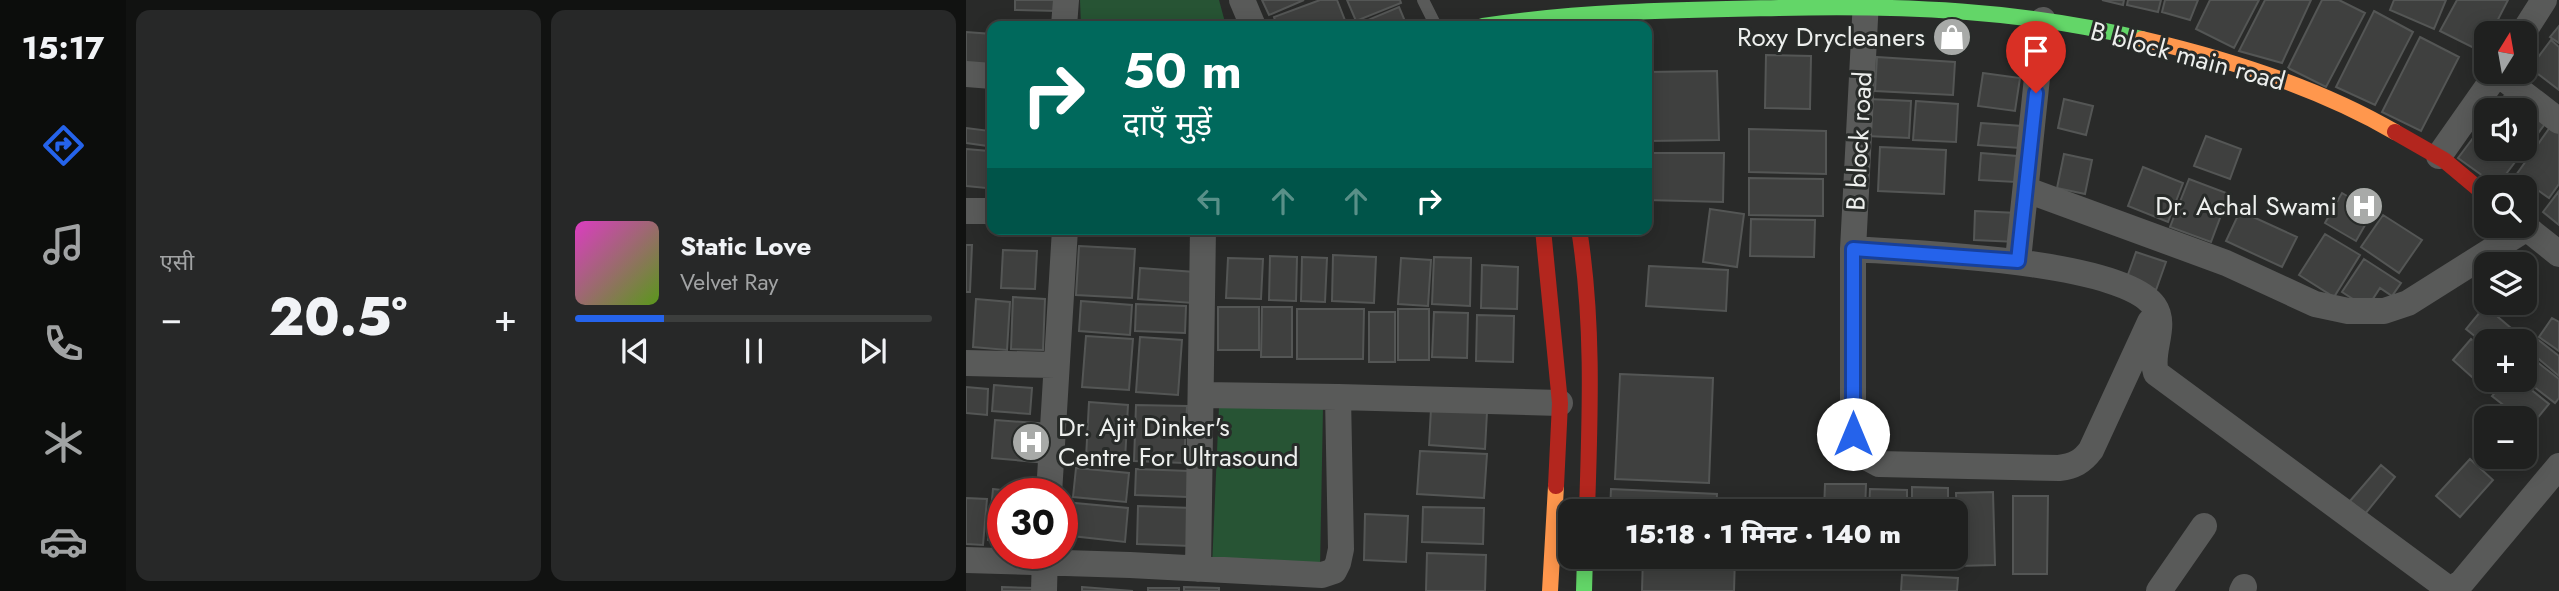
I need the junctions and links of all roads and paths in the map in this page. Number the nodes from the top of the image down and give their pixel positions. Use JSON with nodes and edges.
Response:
{"nodes":[{"id":1,"x":1066,"y":0,"type":"edge"},
{"id":2,"x":1242,"y":0,"type":"edge"},
{"id":3,"x":1423,"y":0,"type":"edge"},
{"id":4,"x":2544,"y":0,"type":"edge"},
{"id":5,"x":1866,"y":3,"type":"edge"},
{"id":6,"x":1676,"y":4,"type":"edge"},
{"id":7,"x":1475,"y":9,"type":"dead end"},
{"id":8,"x":1518,"y":19,"type":"edge"},
{"id":9,"x":2043,"y":20,"type":"junction"},
{"id":10,"x":1064,"y":21,"type":"edge"},
{"id":11,"x":1251,"y":21,"type":"edge"},
{"id":12,"x":1434,"y":21,"type":"edge"},
{"id":13,"x":1481,"y":21,"type":"edge"},
{"id":14,"x":2531,"y":21,"type":"edge"},
{"id":15,"x":966,"y":74,"type":"edge"},
{"id":16,"x":987,"y":76,"type":"edge"},
{"id":17,"x":2489,"y":84,"type":"edge"},
{"id":18,"x":2512,"y":84,"type":"edge"},
{"id":19,"x":2559,"y":121,"type":"edge"},
{"id":20,"x":2439,"y":156,"type":"junction"},
{"id":21,"x":2474,"y":184,"type":"edge"},
{"id":22,"x":2027,"y":190,"type":"junction"},
{"id":23,"x":966,"y":211,"type":"edge"},
{"id":24,"x":987,"y":211,"type":"edge"},
{"id":25,"x":1065,"y":235,"type":"edge"},
{"id":26,"x":1203,"y":235,"type":"edge"},
{"id":27,"x":1544,"y":235,"type":"edge"},
{"id":28,"x":1580,"y":235,"type":"edge"},
{"id":29,"x":2537,"y":237,"type":"edge"},
{"id":30,"x":2508,"y":238,"type":"edge"},
{"id":31,"x":1853,"y":249,"type":"junction"},
{"id":32,"x":2559,"y":254,"type":"edge"},
{"id":33,"x":2018,"y":261,"type":"junction"},
{"id":34,"x":2157,"y":309,"type":"junction"},
{"id":35,"x":966,"y":363,"type":"edge"},
{"id":36,"x":1055,"y":365,"type":"junction"},
{"id":37,"x":1202,"y":395,"type":"junction"},
{"id":38,"x":1338,"y":397,"type":"junction"},
{"id":39,"x":1560,"y":403,"type":"junction"},
{"id":40,"x":2559,"y":466,"type":"edge"},
{"id":41,"x":1050,"y":478,"type":"edge"},
{"id":42,"x":1587,"y":499,"type":"edge"},
{"id":43,"x":2204,"y":526,"type":"dead end"},
{"id":44,"x":987,"y":559,"type":"edge"},
{"id":45,"x":966,"y":560,"type":"edge"},
{"id":46,"x":1078,"y":560,"type":"edge"},
{"id":47,"x":1044,"y":569,"type":"edge"},
{"id":48,"x":1198,"y":569,"type":"junction"},
{"id":49,"x":1585,"y":569,"type":"edge"},
{"id":50,"x":1044,"y":591,"type":"edge"},
{"id":51,"x":1550,"y":591,"type":"edge"},
{"id":52,"x":1584,"y":591,"type":"edge"},
{"id":53,"x":2159,"y":591,"type":"edge"}],
"edges":[{"from":1,"to":10,"type":"street"},
{"from":2,"to":11,"type":"street"},
{"from":3,"to":12,"type":"lane"},
{"from":4,"to":14,"type":"street"},
{"from":5,"to":6,"type":"street","name":"B block main road"},
{"from":5,"to":9,"type":"street","name":"B block main road"},
{"from":5,"to":31,"type":"street","name":"B block road"},
{"from":6,"to":8,"type":"street","name":"B block main road"},
{"from":7,"to":13,"type":"street"},
{"from":9,"to":20,"type":"street","name":"B block main road"},
{"from":9,"to":22,"type":"street"},
{"from":15,"to":16,"type":"street"},
{"from":17,"to":20,"type":"street"},
{"from":18,"to":19,"type":"street"},
{"from":20,"to":21,"type":"street","name":"B block main road"},
{"from":22,"to":30,"type":"street"},
{"from":22,"to":33,"type":"street"},
{"from":23,"to":24,"type":"street"},
{"from":25,"to":36,"type":"street"},
{"from":26,"to":37,"type":"street"},
{"from":27,"to":39,"type":"street"},
{"from":28,"to":42,"type":"street"},
{"from":29,"to":32,"type":"street"},
{"from":31,"to":33,"type":"street"},
{"from":31,"to":34,"type":"street","name":"B block road"},
{"from":33,"to":34,"type":"street"},
{"from":34,"to":40,"type":"street"},
{"from":35,"to":36,"type":"street"},
{"from":36,"to":41,"type":"street"},
{"from":37,"to":38,"type":"street"},
{"from":37,"to":48,"type":"street"},
{"from":38,"to":39,"type":"street"},
{"from":38,"to":48,"type":"street"},
{"from":39,"to":51,"type":"street"},
{"from":43,"to":53,"type":"street"},
{"from":44,"to":45,"type":"street"},
{"from":46,"to":48,"type":"street"},
{"from":47,"to":50,"type":"street"},
{"from":49,"to":52,"type":"street"}]}
